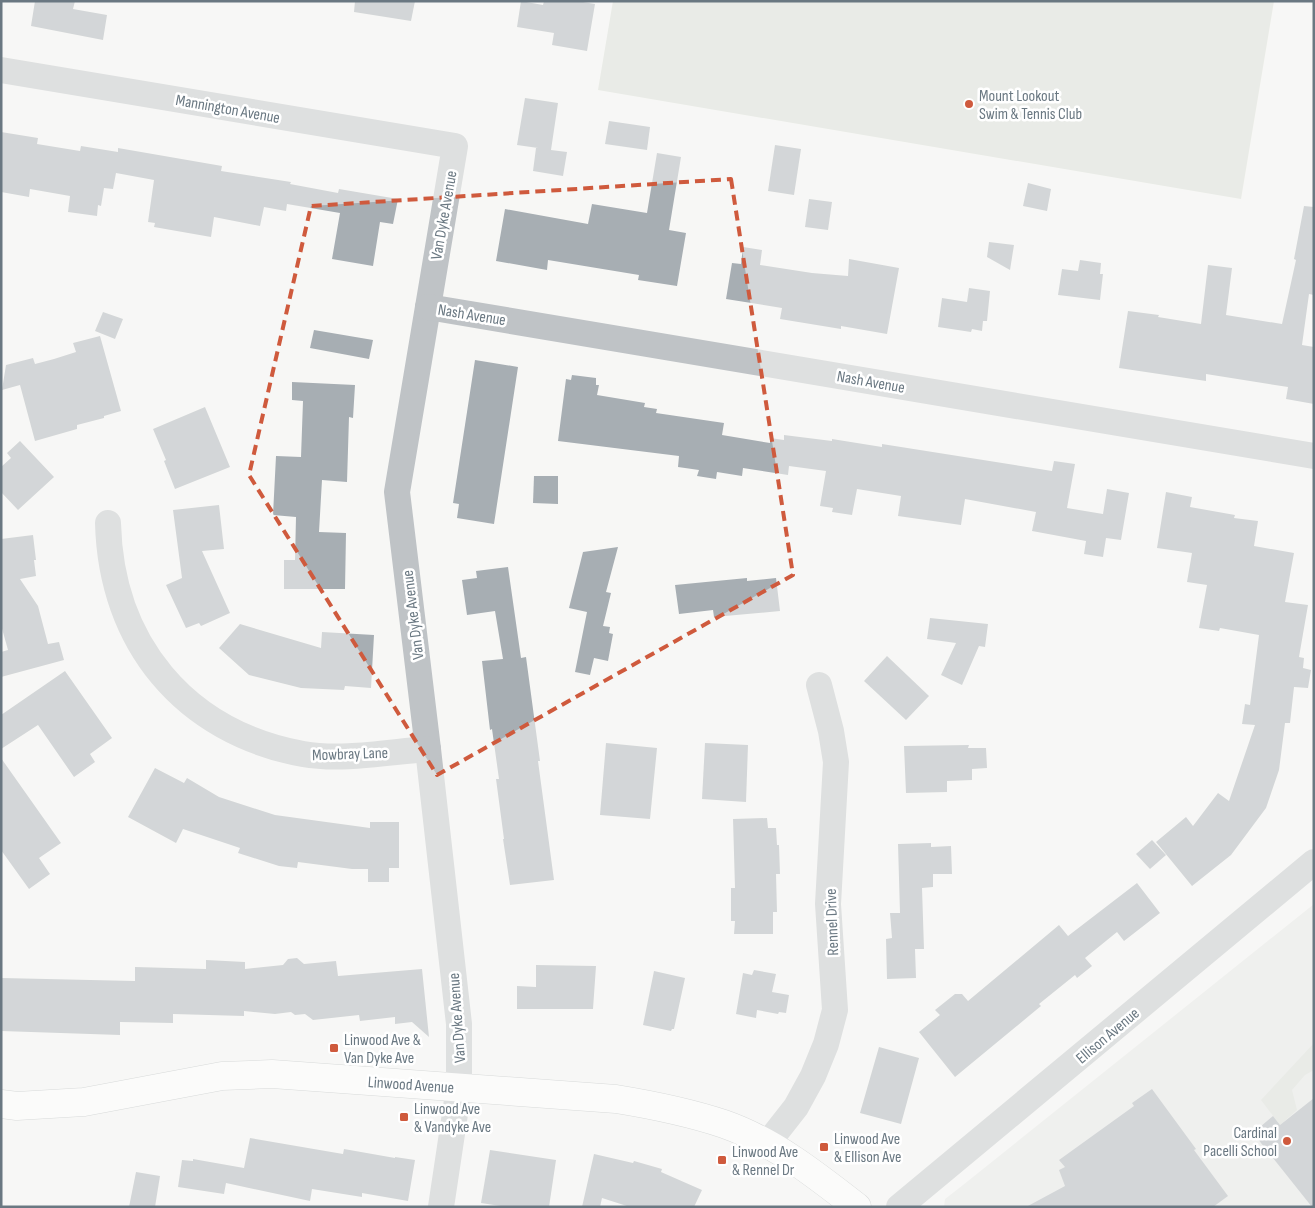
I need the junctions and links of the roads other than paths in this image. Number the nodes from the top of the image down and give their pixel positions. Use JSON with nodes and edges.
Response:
{"nodes":[{"id":1,"x":1,"y":70,"type":"edge"},
{"id":2,"x":455,"y":146,"type":"joint"},
{"id":3,"x":428,"y":306,"type":"junction"},
{"id":4,"x":1314,"y":456,"type":"edge"},
{"id":5,"x":108,"y":523,"type":"dead end"},
{"id":6,"x":819,"y":685,"type":"dead end"},
{"id":7,"x":428,"y":749,"type":"junction"},
{"id":8,"x":1314,"y":862,"type":"edge"},
{"id":9,"x":459,"y":1087,"type":"junction"},
{"id":10,"x":1,"y":1104,"type":"edge"},
{"id":11,"x":767,"y":1144,"type":"junction"},
{"id":12,"x":441,"y":1207,"type":"edge"},
{"id":13,"x":857,"y":1207,"type":"edge"},
{"id":14,"x":899,"y":1207,"type":"edge"}],
"edges":[{"from":1,"to":2,"type":"street","name":"Mannington Avenue"},
{"from":2,"to":3,"type":"street","name":"Van Dyke Avenue"},
{"from":3,"to":4,"type":"street","name":"Nash Avenue"},
{"from":3,"to":7,"type":"street","name":"Van Dyke Avenue"},
{"from":5,"to":7,"type":"street","name":"Mowbray Lane"},
{"from":6,"to":11,"type":"street","name":"Rennel Drive"},
{"from":7,"to":9,"type":"street","name":"Van Dyke Avenue"},
{"from":8,"to":14,"type":"street","name":"Ellison Avenue"},
{"from":9,"to":10,"type":"main road","name":"Linwood Avenue"},
{"from":9,"to":11,"type":"main road","name":"Linwood Avenue"},
{"from":9,"to":12,"type":"street","name":"Van Dyke Avenue"},
{"from":11,"to":13,"type":"main road","name":"Linwood Avenue"}]}
